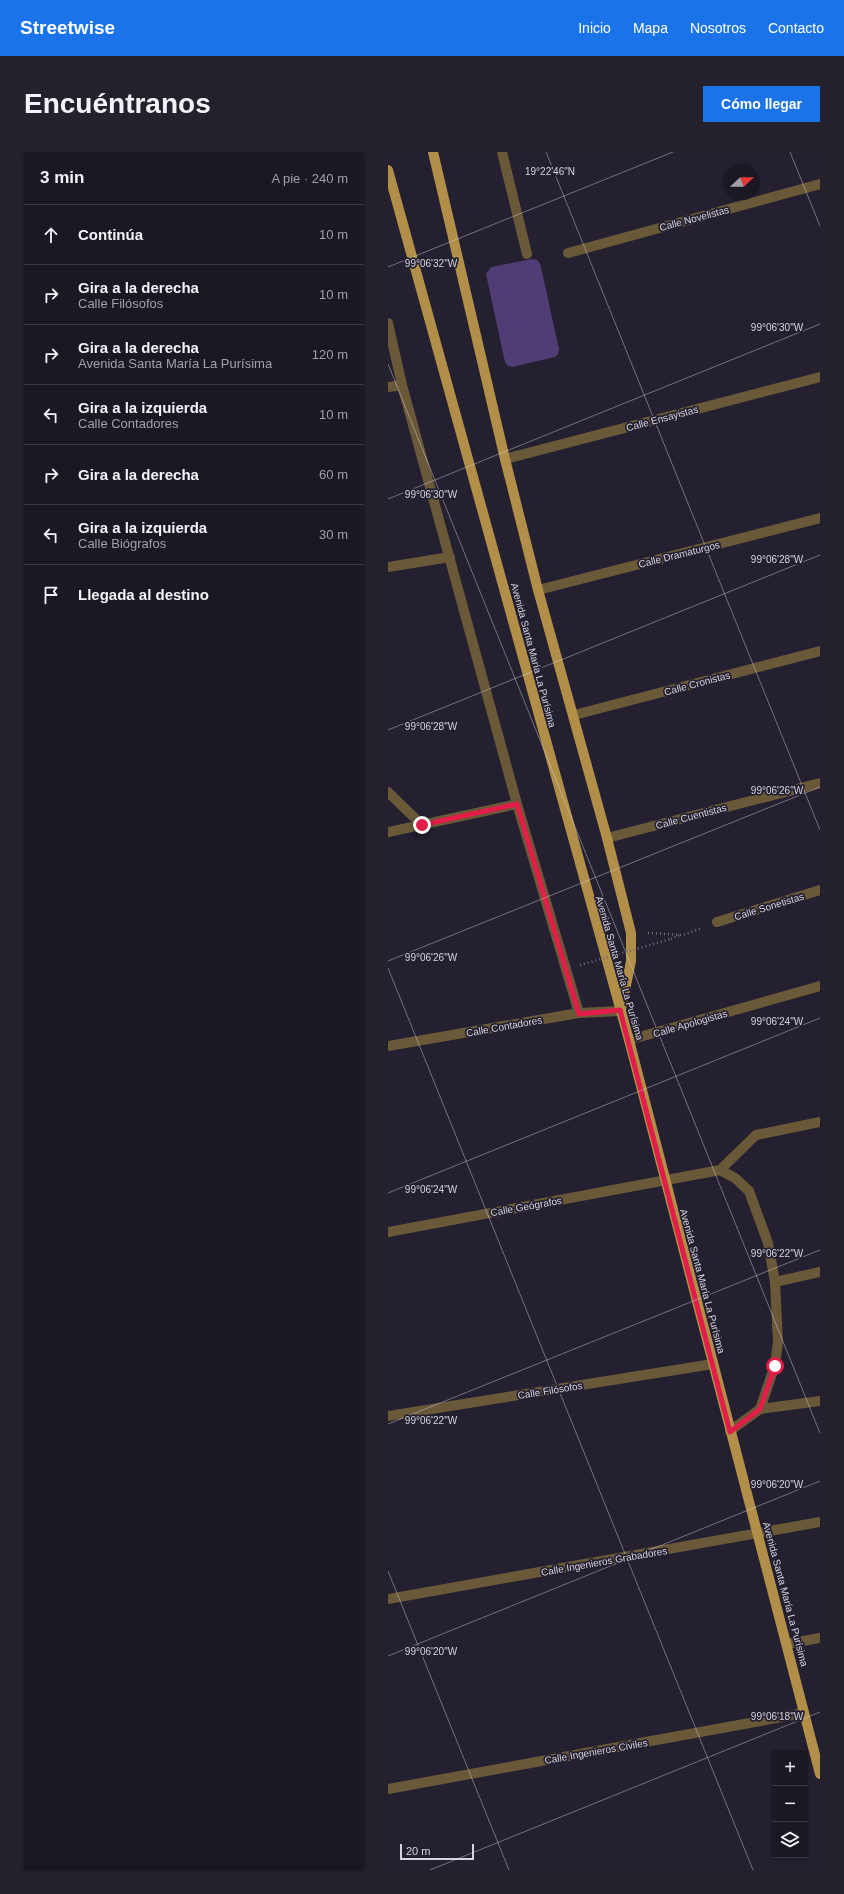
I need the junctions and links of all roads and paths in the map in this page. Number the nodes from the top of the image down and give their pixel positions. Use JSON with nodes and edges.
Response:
{"nodes":[{"id":1,"x":433,"y":152,"type":"edge"},
{"id":2,"x":502,"y":152,"type":"edge"},
{"id":3,"x":388,"y":170,"type":"edge"},
{"id":4,"x":820,"y":184,"type":"edge"},
{"id":5,"x":568,"y":253,"type":"dead end"},
{"id":6,"x":527,"y":254,"type":"dead end"},
{"id":7,"x":388,"y":323,"type":"edge"},
{"id":8,"x":820,"y":377,"type":"edge"},
{"id":9,"x":402,"y":385,"type":"junction"},
{"id":10,"x":388,"y":387,"type":"edge"},
{"id":11,"x":505,"y":459,"type":"junction"},
{"id":12,"x":820,"y":518,"type":"edge"},
{"id":13,"x":450,"y":557,"type":"junction"},
{"id":14,"x":388,"y":567,"type":"edge"},
{"id":15,"x":538,"y":590,"type":"junction"},
{"id":16,"x":820,"y":651,"type":"edge"},
{"id":17,"x":574,"y":715,"type":"junction"},
{"id":18,"x":820,"y":783,"type":"edge"},
{"id":19,"x":388,"y":792,"type":"edge"},
{"id":20,"x":517,"y":804,"type":"junction"},
{"id":21,"x":422,"y":825,"type":"junction"},
{"id":22,"x":388,"y":832,"type":"edge"},
{"id":23,"x":608,"y":838,"type":"junction"},
{"id":24,"x":820,"y":890,"type":"edge"},
{"id":25,"x":717,"y":922,"type":"joint"},
{"id":26,"x":631,"y":933,"type":"junction"},
{"id":27,"x":682,"y":934,"type":"junction"},
{"id":28,"x":580,"y":965,"type":"dead end"},
{"id":29,"x":820,"y":986,"type":"edge"},
{"id":30,"x":620,"y":1010,"type":"junction"},
{"id":31,"x":579,"y":1014,"type":"junction"},
{"id":32,"x":629,"y":1040,"type":"junction"},
{"id":33,"x":388,"y":1046,"type":"edge"},
{"id":34,"x":820,"y":1122,"type":"edge"},
{"id":35,"x":720,"y":1170,"type":"junction"},
{"id":36,"x":664,"y":1181,"type":"junction"},
{"id":37,"x":388,"y":1232,"type":"edge"},
{"id":38,"x":820,"y":1272,"type":"edge"},
{"id":39,"x":775,"y":1282,"type":"junction"},
{"id":40,"x":713,"y":1364,"type":"junction"},
{"id":41,"x":820,"y":1401,"type":"edge"},
{"id":42,"x":760,"y":1409,"type":"junction"},
{"id":43,"x":388,"y":1416,"type":"edge"},
{"id":44,"x":730,"y":1432,"type":"junction"},
{"id":45,"x":820,"y":1522,"type":"edge"},
{"id":46,"x":757,"y":1534,"type":"junction"},
{"id":47,"x":388,"y":1599,"type":"edge"},
{"id":48,"x":820,"y":1638,"type":"edge"},
{"id":49,"x":787,"y":1644,"type":"junction"},
{"id":50,"x":804,"y":1713,"type":"junction"},
{"id":51,"x":820,"y":1774,"type":"edge"},
{"id":52,"x":388,"y":1789,"type":"edge"}],
"edges":[{"from":1,"to":11,"type":"main road"},
{"from":2,"to":6,"type":"street"},
{"from":3,"to":30,"type":"main road","name":"Avenida Santa María La Purísima"},
{"from":4,"to":5,"type":"street","name":"Calle Novelistas"},
{"from":7,"to":9,"type":"street"},
{"from":8,"to":11,"type":"street","name":"Calle Ensayistas"},
{"from":9,"to":10,"type":"street"},
{"from":9,"to":13,"type":"street"},
{"from":11,"to":15,"type":"main road"},
{"from":12,"to":15,"type":"street","name":"Calle Dramaturgos"},
{"from":13,"to":14,"type":"street"},
{"from":13,"to":20,"type":"street"},
{"from":15,"to":17,"type":"main road"},
{"from":16,"to":17,"type":"street","name":"Calle Cronistas"},
{"from":17,"to":23,"type":"main road"},
{"from":18,"to":23,"type":"street","name":"Calle Cuentistas"},
{"from":19,"to":21,"type":"street"},
{"from":20,"to":21,"type":"street"},
{"from":20,"to":31,"type":"street"},
{"from":21,"to":22,"type":"street"},
{"from":23,"to":26,"type":"main road"},
{"from":24,"to":25,"type":"street","name":"Calle Sonetistas"},
{"from":25,"to":27,"type":"path"},
{"from":26,"to":27,"type":"path"},
{"from":26,"to":30,"type":"main road"},
{"from":27,"to":28,"type":"path","bridge":true},
{"from":29,"to":32,"type":"street","name":"Calle Apologistas"},
{"from":30,"to":31,"type":"street","name":"Calle Contadores"},
{"from":30,"to":32,"type":"main road","name":"Avenida Santa María La Purísima"},
{"from":31,"to":33,"type":"street","name":"Calle Contadores"},
{"from":32,"to":36,"type":"main road","name":"Avenida Santa María La Purísima"},
{"from":34,"to":35,"type":"street"},
{"from":35,"to":36,"type":"street","name":"Calle Geógrafos"},
{"from":35,"to":39,"type":"street"},
{"from":36,"to":37,"type":"street","name":"Calle Geógrafos"},
{"from":36,"to":40,"type":"main road","name":"Avenida Santa María La Purísima"},
{"from":38,"to":39,"type":"street"},
{"from":39,"to":42,"type":"street"},
{"from":40,"to":43,"type":"street","name":"Calle Filósofos"},
{"from":40,"to":44,"type":"main road","name":"Avenida Santa María La Purísima"},
{"from":41,"to":42,"type":"street"},
{"from":42,"to":44,"type":"street"},
{"from":44,"to":46,"type":"main road","name":"Avenida Santa María La Purísima"},
{"from":45,"to":46,"type":"street","name":"Calle Ingenieros Grabadores"},
{"from":46,"to":47,"type":"street","name":"Calle Ingenieros Grabadores"},
{"from":46,"to":49,"type":"main road","name":"Avenida Santa María La Purísima"},
{"from":48,"to":49,"type":"street"},
{"from":49,"to":50,"type":"main road","name":"Avenida Santa María La Purísima"},
{"from":50,"to":51,"type":"main road","name":"Avenida Santa María La Purísima"},
{"from":50,"to":52,"type":"street","name":"Calle Ingenieros Civiles"}]}
